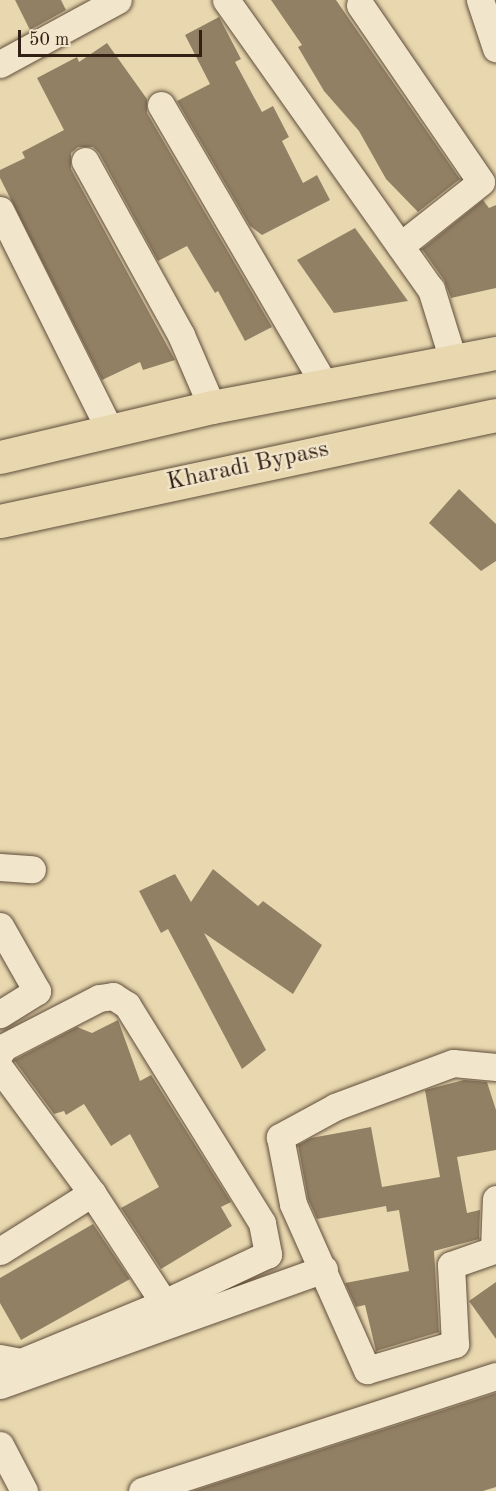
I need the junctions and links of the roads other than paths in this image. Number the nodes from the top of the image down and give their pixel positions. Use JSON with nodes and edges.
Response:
{"nodes":[{"id":1,"x":118,"y":0,"type":"edge"},
{"id":2,"x":226,"y":0,"type":"edge"},
{"id":3,"x":480,"y":0,"type":"edge"},
{"id":4,"x":360,"y":5,"type":"dead end"},
{"id":5,"x":496,"y":48,"type":"edge"},
{"id":6,"x":0,"y":64,"type":"edge"},
{"id":7,"x":161,"y":105,"type":"dead end"},
{"id":8,"x":85,"y":161,"type":"dead end"},
{"id":9,"x":0,"y":210,"type":"edge"},
{"id":10,"x":400,"y":246,"type":"junction"},
{"id":11,"x":496,"y":352,"type":"edge"},
{"id":12,"x":453,"y":360,"type":"junction"},
{"id":13,"x":326,"y":386,"type":"junction"},
{"id":14,"x":212,"y":407,"type":"junction"},
{"id":15,"x":496,"y":415,"type":"edge"},
{"id":16,"x":111,"y":433,"type":"junction"},
{"id":17,"x":0,"y":457,"type":"edge"},
{"id":18,"x":0,"y":521,"type":"edge"},
{"id":19,"x":0,"y":867,"type":"edge"},
{"id":20,"x":32,"y":869,"type":"dead end"},
{"id":21,"x":0,"y":926,"type":"edge"},
{"id":22,"x":0,"y":1014,"type":"edge"},
{"id":23,"x":0,"y":1053,"type":"edge"},
{"id":24,"x":496,"y":1067,"type":"edge"},
{"id":25,"x":0,"y":1068,"type":"edge"},
{"id":26,"x":92,"y":1193,"type":"junction"},
{"id":27,"x":496,"y":1199,"type":"edge"},
{"id":28,"x":0,"y":1251,"type":"edge"},
{"id":29,"x":324,"y":1269,"type":"junction"},
{"id":30,"x":164,"y":1303,"type":"junction"},
{"id":31,"x":0,"y":1358,"type":"edge"},
{"id":32,"x":496,"y":1376,"type":"edge"},
{"id":33,"x":0,"y":1385,"type":"edge"},
{"id":34,"x":0,"y":1445,"type":"edge"},
{"id":35,"x":24,"y":1491,"type":"edge"},
{"id":36,"x":142,"y":1491,"type":"edge"}],
"edges":[{"from":1,"to":6,"type":"street"},
{"from":2,"to":10,"type":"street"},
{"from":3,"to":5,"type":"street"},
{"from":4,"to":10,"type":"street"},
{"from":7,"to":13,"type":"street"},
{"from":8,"to":14,"type":"street"},
{"from":9,"to":16,"type":"street"},
{"from":10,"to":12,"type":"street"},
{"from":11,"to":12,"type":"highway"},
{"from":12,"to":13,"type":"highway"},
{"from":13,"to":14,"type":"highway"},
{"from":14,"to":16,"type":"highway"},
{"from":15,"to":18,"type":"highway","name":"Kharadi Bypass"},
{"from":16,"to":17,"type":"highway"},
{"from":19,"to":20,"type":"street"},
{"from":21,"to":22,"type":"street"},
{"from":23,"to":30,"type":"street"},
{"from":24,"to":29,"type":"street"},
{"from":25,"to":26,"type":"street"},
{"from":26,"to":28,"type":"street"},
{"from":26,"to":30,"type":"street"},
{"from":27,"to":29,"type":"street"},
{"from":29,"to":33,"type":"street"},
{"from":30,"to":31,"type":"street"},
{"from":32,"to":36,"type":"street"},
{"from":34,"to":35,"type":"street"}]}
